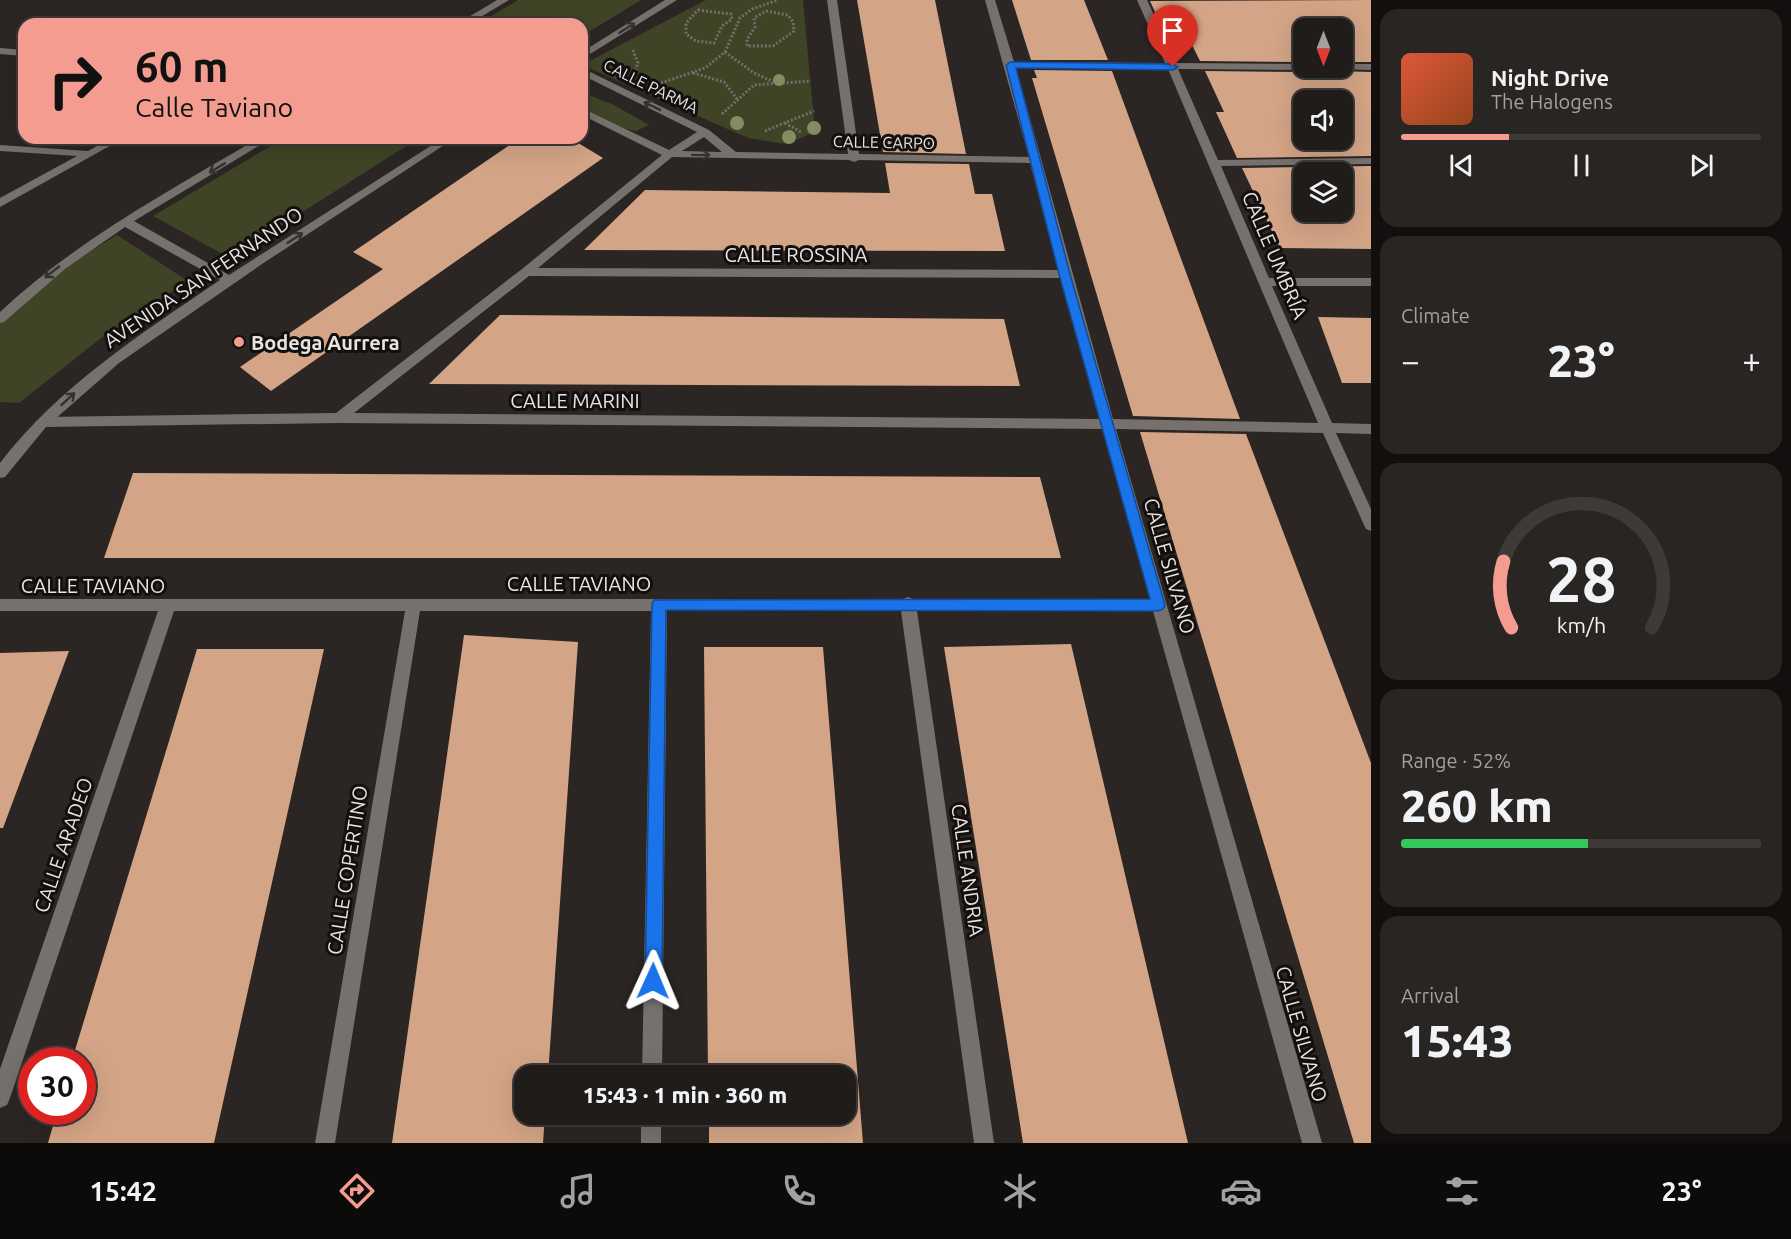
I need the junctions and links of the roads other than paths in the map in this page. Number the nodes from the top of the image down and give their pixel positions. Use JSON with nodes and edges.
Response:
{"nodes":[{"id":1,"x":504,"y":0,"type":"edge"},
{"id":2,"x":672,"y":0,"type":"edge"},
{"id":3,"x":832,"y":0,"type":"edge"},
{"id":4,"x":990,"y":0,"type":"edge"},
{"id":5,"x":1142,"y":0,"type":"edge"},
{"id":6,"x":472,"y":18,"type":"edge"},
{"id":7,"x":0,"y":51,"type":"edge"},
{"id":8,"x":18,"y":52,"type":"edge"},
{"id":9,"x":588,"y":52,"type":"edge"},
{"id":10,"x":1010,"y":65,"type":"junction"},
{"id":11,"x":1173,"y":67,"type":"junction"},
{"id":12,"x":1293,"y":67,"type":"edge"},
{"id":13,"x":1353,"y":67,"type":"edge"},
{"id":14,"x":1371,"y":67,"type":"edge"},
{"id":15,"x":588,"y":74,"type":"edge"},
{"id":16,"x":588,"y":114,"type":"edge"},
{"id":17,"x":705,"y":132,"type":"junction"},
{"id":18,"x":108,"y":144,"type":"edge"},
{"id":19,"x":257,"y":144,"type":"edge"},
{"id":20,"x":441,"y":144,"type":"edge"},
{"id":21,"x":0,"y":148,"type":"edge"},
{"id":22,"x":90,"y":154,"type":"junction"},
{"id":23,"x":669,"y":154,"type":"junction"},
{"id":24,"x":734,"y":156,"type":"junction"},
{"id":25,"x":854,"y":159,"type":"junction"},
{"id":26,"x":1034,"y":160,"type":"junction"},
{"id":27,"x":1371,"y":161,"type":"edge"},
{"id":28,"x":1215,"y":163,"type":"junction"},
{"id":29,"x":0,"y":203,"type":"edge"},
{"id":30,"x":126,"y":222,"type":"junction"},
{"id":31,"x":526,"y":272,"type":"junction"},
{"id":32,"x":1065,"y":274,"type":"junction"},
{"id":33,"x":229,"y":280,"type":"junction"},
{"id":34,"x":1265,"y":282,"type":"junction"},
{"id":35,"x":1371,"y":282,"type":"edge"},
{"id":36,"x":0,"y":320,"type":"edge"},
{"id":37,"x":339,"y":418,"type":"junction"},
{"id":38,"x":42,"y":422,"type":"junction"},
{"id":39,"x":1108,"y":424,"type":"junction"},
{"id":40,"x":1326,"y":428,"type":"junction"},
{"id":41,"x":1371,"y":429,"type":"edge"},
{"id":42,"x":0,"y":473,"type":"edge"},
{"id":43,"x":1371,"y":525,"type":"edge"},
{"id":44,"x":908,"y":603,"type":"junction"},
{"id":45,"x":414,"y":604,"type":"junction"},
{"id":46,"x":659,"y":604,"type":"junction"},
{"id":47,"x":0,"y":605,"type":"edge"},
{"id":48,"x":1158,"y":605,"type":"junction"},
{"id":49,"x":168,"y":606,"type":"junction"},
{"id":50,"x":652,"y":1065,"type":"edge"},
{"id":51,"x":0,"y":1098,"type":"edge"},
{"id":52,"x":651,"y":1125,"type":"edge"},
{"id":53,"x":325,"y":1143,"type":"edge"},
{"id":54,"x":651,"y":1143,"type":"edge"},
{"id":55,"x":984,"y":1143,"type":"edge"},
{"id":56,"x":1312,"y":1143,"type":"edge"}],
"edges":[{"from":1,"to":6,"type":"street"},
{"from":9,"to":2,"type":"street","one_way":true},
{"from":3,"to":25,"type":"street"},
{"from":4,"to":10,"type":"street","name":"CALLE SILVANO"},
{"from":5,"to":11,"type":"street","name":"CALLE UMBRÍA"},
{"from":7,"to":8,"type":"street"},
{"from":10,"to":11,"type":"street"},
{"from":10,"to":26,"type":"street","name":"CALLE SILVANO"},
{"from":11,"to":12,"type":"street"},
{"from":11,"to":28,"type":"street","name":"CALLE UMBRÍA"},
{"from":13,"to":14,"type":"street"},
{"from":17,"to":15,"type":"street","name":"CALLE PARMA","one_way":true},
{"from":16,"to":23,"type":"street"},
{"from":17,"to":23,"type":"street"},
{"from":17,"to":24,"type":"street"},
{"from":18,"to":22,"type":"street"},
{"from":19,"to":30,"type":"street","one_way":true},
{"from":33,"to":20,"type":"street","name":"AVENIDA SAN FERNANDO","one_way":true},
{"from":21,"to":22,"type":"street"},
{"from":22,"to":29,"type":"street"},
{"from":23,"to":24,"type":"street","name":"CALLE CARPO","one_way":true},
{"from":23,"to":31,"type":"street"},
{"from":24,"to":25,"type":"street","name":"CALLE CARPO"},
{"from":25,"to":26,"type":"street","name":"CALLE CARPO"},
{"from":26,"to":32,"type":"street","name":"CALLE SILVANO"},
{"from":27,"to":28,"type":"street"},
{"from":28,"to":34,"type":"street","name":"CALLE UMBRÍA"},
{"from":30,"to":33,"type":"street"},
{"from":30,"to":36,"type":"street","one_way":true},
{"from":31,"to":32,"type":"street","name":"CALLE ROSSINA"},
{"from":31,"to":37,"type":"street"},
{"from":32,"to":39,"type":"street","name":"CALLE SILVANO"},
{"from":38,"to":33,"type":"street","name":"AVENIDA SAN FERNANDO","one_way":true},
{"from":34,"to":35,"type":"street"},
{"from":34,"to":40,"type":"street","name":"CALLE UMBRÍA"},
{"from":37,"to":38,"type":"street","name":"CALLE MARINI"},
{"from":37,"to":39,"type":"street","name":"CALLE MARINI"},
{"from":38,"to":42,"type":"street","name":"AVENIDA SAN FERNANDO"},
{"from":39,"to":40,"type":"street","name":"CALLE MARINI"},
{"from":39,"to":48,"type":"street","name":"CALLE SILVANO"},
{"from":40,"to":41,"type":"street","name":"CALLE MARINI"},
{"from":40,"to":43,"type":"street","name":"CALLE UMBRÍA"},
{"from":44,"to":46,"type":"street","name":"CALLE TAVIANO"},
{"from":44,"to":48,"type":"street","name":"CALLE TAVIANO"},
{"from":44,"to":55,"type":"street","name":"CALLE ANDRIA"},
{"from":45,"to":46,"type":"street","name":"CALLE TAVIANO"},
{"from":45,"to":49,"type":"street","name":"CALLE TAVIANO"},
{"from":45,"to":53,"type":"street","name":"CALLE COPERTINO"},
{"from":46,"to":50,"type":"street"},
{"from":47,"to":49,"type":"street","name":"CALLE TAVIANO"},
{"from":48,"to":56,"type":"street","name":"CALLE SILVANO"},
{"from":49,"to":51,"type":"street","name":"CALLE ARADEO"},
{"from":52,"to":54,"type":"street"}]}
